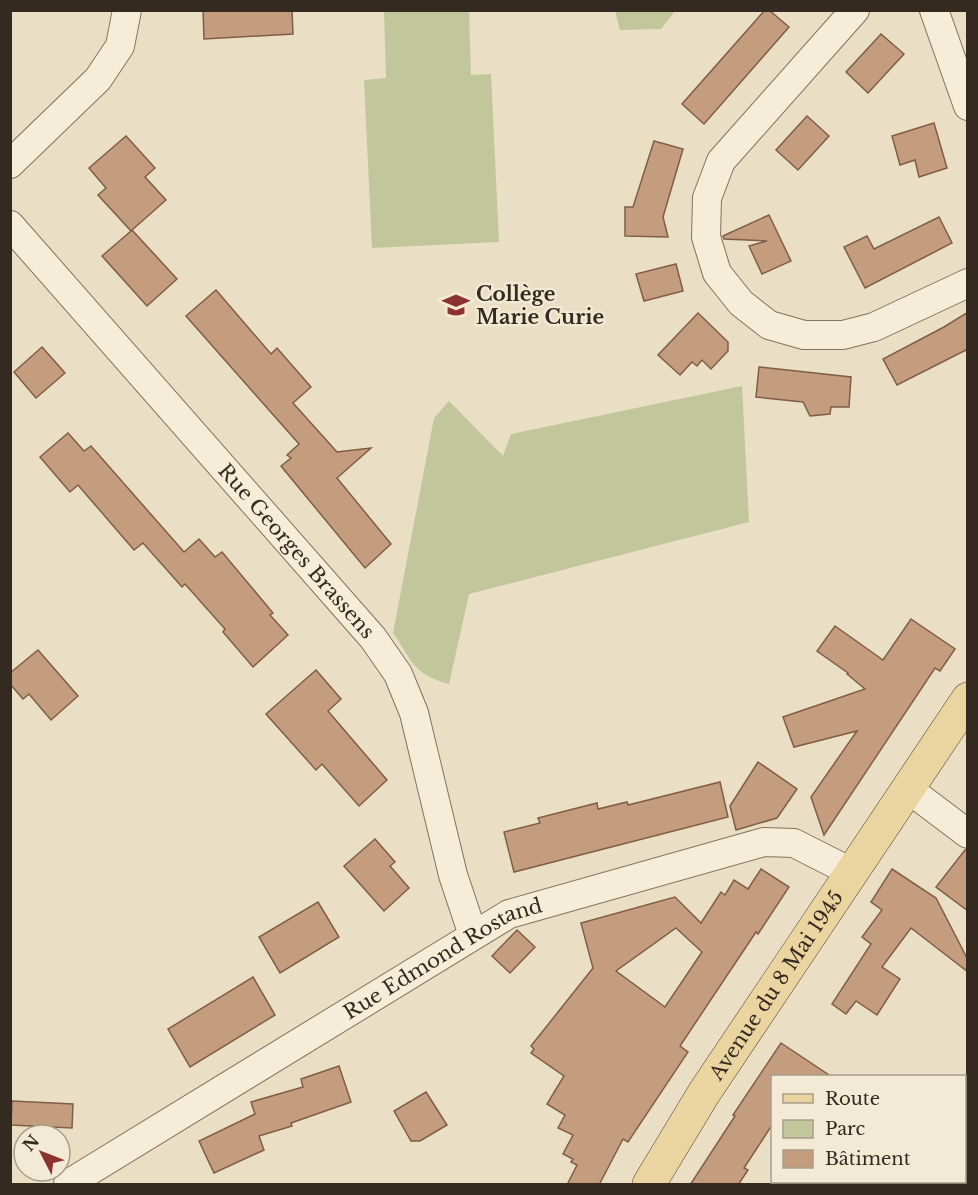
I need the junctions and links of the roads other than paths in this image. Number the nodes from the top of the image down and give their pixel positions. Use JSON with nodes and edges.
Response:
{"nodes":[{"id":1,"x":127,"y":10,"type":"edge"},
{"id":2,"x":855,"y":10,"type":"edge"},
{"id":3,"x":934,"y":10,"type":"edge"},
{"id":4,"x":968,"y":106,"type":"edge"},
{"id":5,"x":10,"y":164,"type":"edge"},
{"id":6,"x":10,"y":225,"type":"edge"},
{"id":7,"x":968,"y":283,"type":"edge"},
{"id":8,"x":968,"y":699,"type":"edge"},
{"id":9,"x":907,"y":788,"type":"junction"},
{"id":10,"x":968,"y":834,"type":"edge"},
{"id":11,"x":851,"y":872,"type":"junction"},
{"id":12,"x":473,"y":935,"type":"junction"},
{"id":13,"x":68,"y":1185,"type":"edge"},
{"id":14,"x":649,"y":1185,"type":"edge"}],
"edges":[{"from":1,"to":5,"type":"street"},
{"from":2,"to":7,"type":"street"},
{"from":3,"to":4,"type":"street"},
{"from":6,"to":12,"type":"street","name":"Rue Georges Brassens"},
{"from":8,"to":9,"type":"main road","name":"Avenue du 8 Mai 1945"},
{"from":9,"to":10,"type":"street"},
{"from":9,"to":11,"type":"main road","name":"Avenue du 8 Mai 1945"},
{"from":11,"to":12,"type":"street","name":"Rue Edmond Rostand"},
{"from":11,"to":14,"type":"main road","name":"Avenue du 8 Mai 1945"},
{"from":12,"to":13,"type":"street","name":"Rue Edmond Rostand"}]}
